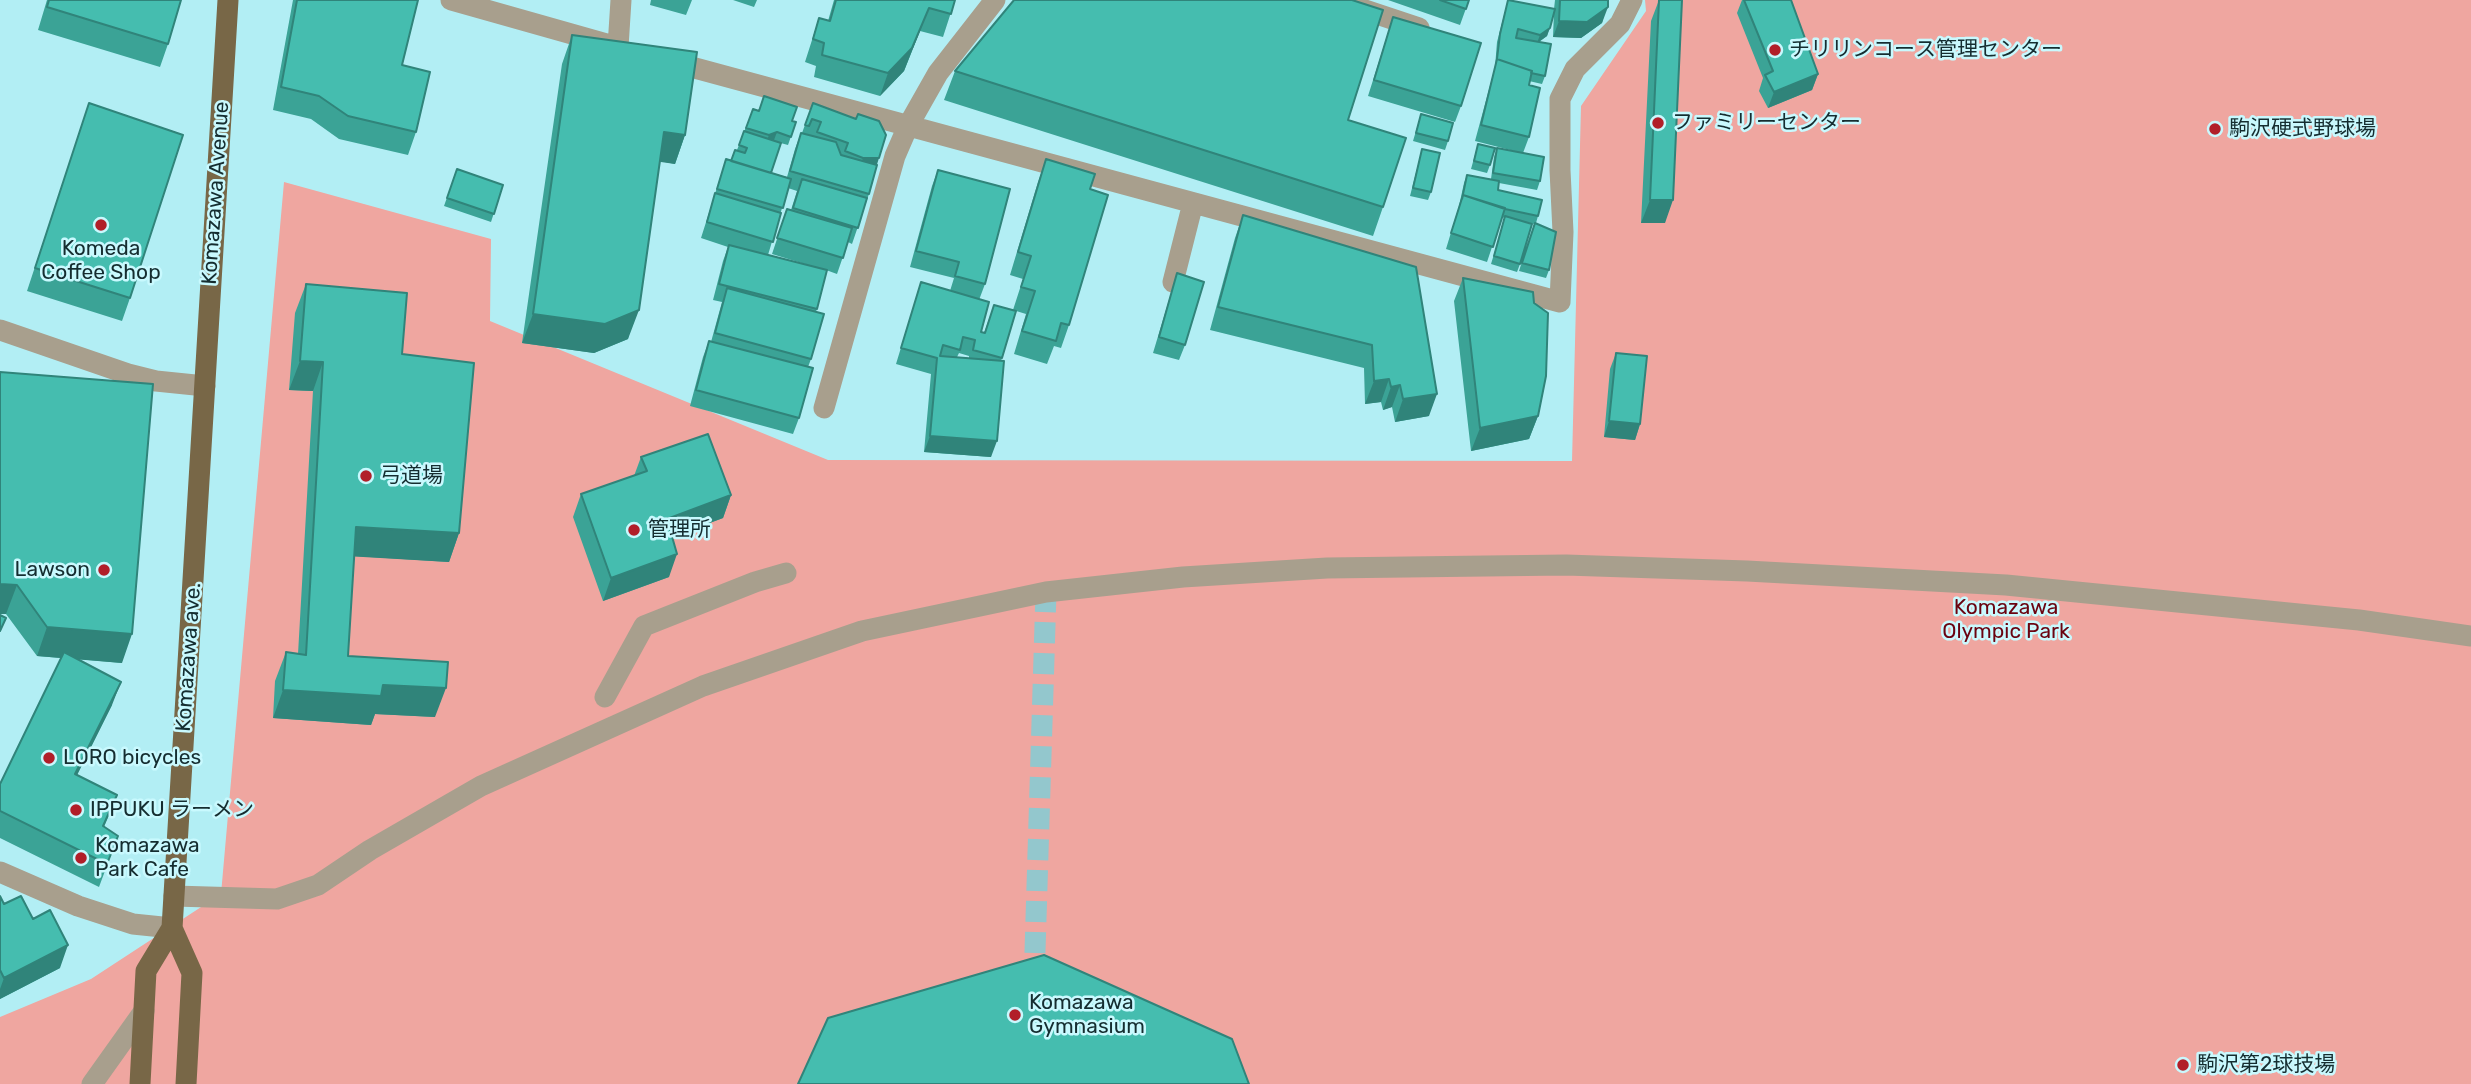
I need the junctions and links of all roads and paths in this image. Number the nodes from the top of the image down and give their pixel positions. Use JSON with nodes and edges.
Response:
{"nodes":[{"id":1,"x":228,"y":0,"type":"edge"},
{"id":2,"x":451,"y":0,"type":"edge"},
{"id":3,"x":621,"y":0,"type":"edge"},
{"id":4,"x":995,"y":0,"type":"edge"},
{"id":5,"x":1335,"y":0,"type":"edge"},
{"id":6,"x":1632,"y":0,"type":"edge"},
{"id":7,"x":1434,"y":33,"type":"edge"},
{"id":8,"x":632,"y":50,"type":"junction"},
{"id":9,"x":908,"y":126,"type":"junction"},
{"id":10,"x":1193,"y":202,"type":"junction"},
{"id":11,"x":1173,"y":282,"type":"edge"},
{"id":12,"x":0,"y":330,"type":"edge"},
{"id":13,"x":205,"y":386,"type":"junction"},
{"id":14,"x":824,"y":408,"type":"dead end"},
{"id":15,"x":786,"y":573,"type":"dead end"},
{"id":16,"x":2471,"y":636,"type":"edge"},
{"id":17,"x":605,"y":697,"type":"dead end"},
{"id":18,"x":0,"y":872,"type":"edge"},
{"id":19,"x":174,"y":896,"type":"junction"},
{"id":20,"x":172,"y":928,"type":"junction"},
{"id":21,"x":144,"y":1011,"type":"junction"},
{"id":22,"x":92,"y":1084,"type":"edge"},
{"id":23,"x":140,"y":1084,"type":"edge"},
{"id":24,"x":186,"y":1084,"type":"edge"}],
"edges":[{"from":1,"to":13,"type":"main road","name":"Komazawa Avenue"},
{"from":2,"to":8,"type":"street"},
{"from":3,"to":8,"type":"street"},
{"from":4,"to":9,"type":"street"},
{"from":5,"to":7,"type":"street"},
{"from":6,"to":10,"type":"street"},
{"from":8,"to":9,"type":"street"},
{"from":9,"to":10,"type":"street"},
{"from":9,"to":14,"type":"street"},
{"from":10,"to":11,"type":"street"},
{"from":12,"to":13,"type":"street"},
{"from":13,"to":19,"type":"main road","name":"Komazawa ave."},
{"from":15,"to":17,"type":"street"},
{"from":16,"to":19,"type":"street"},
{"from":18,"to":20,"type":"street"},
{"from":19,"to":20,"type":"main road","name":"Komazawa ave."},
{"from":20,"to":21,"type":"main road"},
{"from":20,"to":24,"type":"main road"},
{"from":21,"to":22,"type":"street"},
{"from":21,"to":23,"type":"main road"}]}
